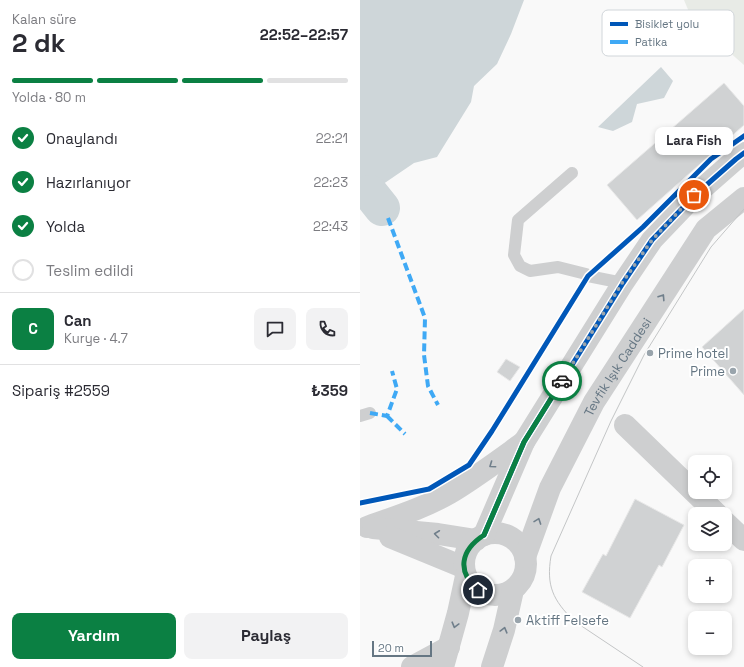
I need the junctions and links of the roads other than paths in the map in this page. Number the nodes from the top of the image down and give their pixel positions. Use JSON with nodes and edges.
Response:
{"nodes":[{"id":1,"x":744,"y":153,"type":"edge"},
{"id":2,"x":572,"y":173,"type":"dead end"},
{"id":3,"x":744,"y":198,"type":"edge"},
{"id":4,"x":622,"y":283,"type":"junction"},
{"id":5,"x":625,"y":425,"type":"dead end"},
{"id":6,"x":524,"y":442,"type":"junction"},
{"id":7,"x":710,"y":507,"type":"edge"},
{"id":8,"x":363,"y":527,"type":"edge"},
{"id":9,"x":732,"y":529,"type":"edge"},
{"id":10,"x":480,"y":537,"type":"junction"},
{"id":11,"x":744,"y":540,"type":"edge"},
{"id":12,"x":525,"y":557,"type":"junction"},
{"id":13,"x":465,"y":571,"type":"junction"},
{"id":14,"x":513,"y":590,"type":"junction"},
{"id":15,"x":449,"y":646,"type":"junction"},
{"id":16,"x":412,"y":667,"type":"edge"},
{"id":17,"x":443,"y":667,"type":"edge"},
{"id":18,"x":492,"y":667,"type":"edge"}],
"edges":[{"from":1,"to":4,"type":"street"},
{"from":2,"to":4,"type":"lane"},
{"from":12,"to":3,"type":"street","name":"Tevfik Işık Caddesi","one_way":true},
{"from":4,"to":6,"type":"street"},
{"from":5,"to":7,"type":"street"},
{"from":6,"to":8,"type":"street","one_way":true},
{"from":6,"to":10,"type":"street"},
{"from":10,"to":8,"type":"street","one_way":true},
{"from":8,"to":13,"type":"street"},
{"from":9,"to":11,"type":"street"},
{"from":10,"to":12,"type":"street"},
{"from":10,"to":13,"type":"street"},
{"from":12,"to":14,"type":"street"},
{"from":13,"to":14,"type":"street"},
{"from":13,"to":15,"type":"street","one_way":true},
{"from":18,"to":14,"type":"street","one_way":true},
{"from":15,"to":16,"type":"street"},
{"from":15,"to":17,"type":"street"}]}
